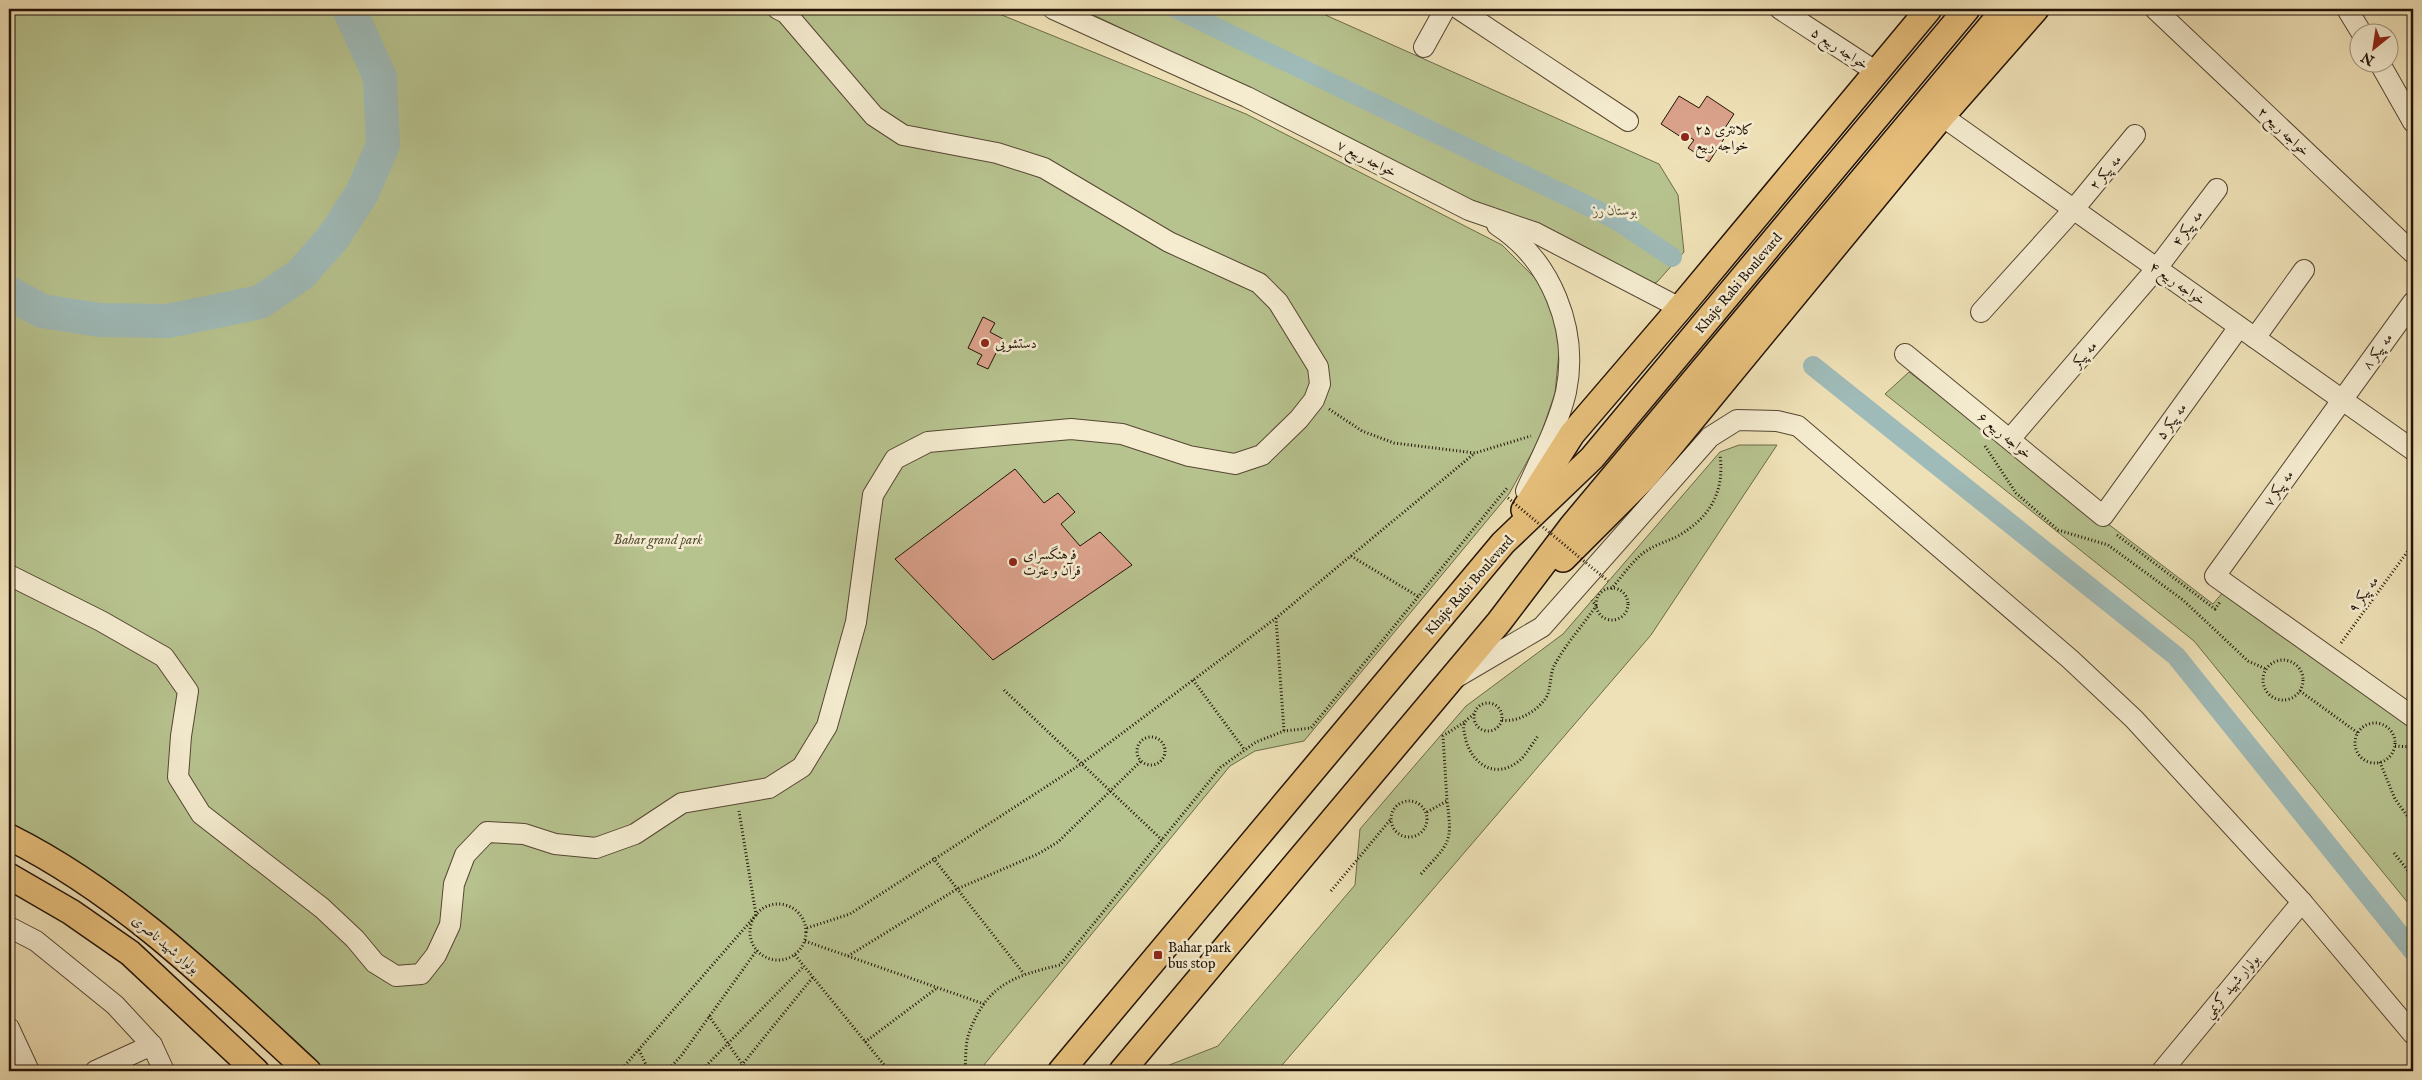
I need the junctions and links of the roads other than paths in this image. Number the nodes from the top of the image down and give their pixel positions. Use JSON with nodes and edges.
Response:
{"nodes":[{"id":1,"x":778,"y":9,"type":"edge"},
{"id":2,"x":1053,"y":9,"type":"edge"},
{"id":3,"x":1445,"y":9,"type":"edge"},
{"id":4,"x":1459,"y":9,"type":"edge"},
{"id":5,"x":1780,"y":9,"type":"edge"},
{"id":6,"x":1929,"y":9,"type":"edge"},
{"id":7,"x":1967,"y":9,"type":"edge"},
{"id":8,"x":2005,"y":9,"type":"edge"},
{"id":9,"x":2036,"y":9,"type":"edge"},
{"id":10,"x":2155,"y":9,"type":"edge"},
{"id":11,"x":2347,"y":9,"type":"edge"},
{"id":12,"x":2355,"y":22,"type":"edge"},
{"id":13,"x":1424,"y":46,"type":"dead end"},
{"id":14,"x":1875,"y":71,"type":"junction"},
{"id":15,"x":2385,"y":72,"type":"edge"},
{"id":16,"x":1942,"y":116,"type":"junction"},
{"id":17,"x":1628,"y":121,"type":"dead end"},
{"id":18,"x":2413,"y":122,"type":"edge"},
{"id":19,"x":2136,"y":135,"type":"dead end"},
{"id":20,"x":2217,"y":189,"type":"dead end"},
{"id":21,"x":2074,"y":209,"type":"junction"},
{"id":22,"x":1469,"y":210,"type":"junction"},
{"id":23,"x":2413,"y":253,"type":"edge"},
{"id":24,"x":2157,"y":268,"type":"junction"},
{"id":25,"x":2304,"y":270,"type":"dead end"},
{"id":26,"x":2413,"y":302,"type":"edge"},
{"id":27,"x":1680,"y":308,"type":"junction"},
{"id":28,"x":1981,"y":312,"type":"dead end"},
{"id":29,"x":2247,"y":332,"type":"junction"},
{"id":30,"x":1906,"y":354,"type":"dead end"},
{"id":31,"x":2341,"y":399,"type":"junction"},
{"id":32,"x":2010,"y":439,"type":"junction"},
{"id":33,"x":2413,"y":450,"type":"edge"},
{"id":34,"x":2103,"y":516,"type":"joint"},
{"id":35,"x":1504,"y":543,"type":"junction"},
{"id":36,"x":9,"y":575,"type":"edge"},
{"id":37,"x":1500,"y":622,"type":"junction"},
{"id":38,"x":1450,"y":681,"type":"junction"},
{"id":39,"x":2413,"y":717,"type":"edge"},
{"id":40,"x":9,"y":837,"type":"edge"},
{"id":41,"x":9,"y":876,"type":"edge"},
{"id":42,"x":2302,"y":902,"type":"junction"},
{"id":43,"x":9,"y":927,"type":"edge"},
{"id":44,"x":9,"y":1028,"type":"edge"},
{"id":45,"x":2413,"y":1034,"type":"edge"},
{"id":46,"x":152,"y":1045,"type":"junction"},
{"id":47,"x":29,"y":1071,"type":"edge"},
{"id":48,"x":95,"y":1071,"type":"edge"},
{"id":49,"x":164,"y":1071,"type":"edge"},
{"id":50,"x":256,"y":1071,"type":"edge"},
{"id":51,"x":308,"y":1071,"type":"edge"},
{"id":52,"x":1061,"y":1071,"type":"edge"},
{"id":53,"x":1122,"y":1071,"type":"edge"},
{"id":54,"x":2162,"y":1071,"type":"edge"}],
"edges":[{"from":1,"to":36,"type":"street"},
{"from":2,"to":22,"type":"street","name":"خواجه ربیع ۷"},
{"from":3,"to":13,"type":"street"},
{"from":4,"to":17,"type":"street"},
{"from":5,"to":14,"type":"street","name":"خواجه ربیع ۵"},
{"from":6,"to":14,"type":"main road"},
{"from":7,"to":35,"type":"main road","name":"Khaje Rabi Boulevard"},
{"from":8,"to":37,"type":"main road","name":"Khaje Rabi Boulevard"},
{"from":9,"to":16,"type":"main road"},
{"from":10,"to":23,"type":"street","name":"خواجه ربیع ۲"},
{"from":11,"to":12,"type":"street"},
{"from":14,"to":27,"type":"main road"},
{"from":15,"to":18,"type":"street"},
{"from":16,"to":21,"type":"street","name":"خواجه ربیع ۴"},
{"from":16,"to":37,"type":"main road"},
{"from":19,"to":21,"type":"street","name":"مه پیکر ۲"},
{"from":20,"to":24,"type":"street","name":"مه پیکر ۴"},
{"from":21,"to":24,"type":"street","name":"خواجه ربیع ۴"},
{"from":21,"to":28,"type":"street","name":"مه پیکر ۲"},
{"from":22,"to":27,"type":"street","name":"خواجه ربیع ۷"},
{"from":22,"to":35,"type":"street"},
{"from":24,"to":29,"type":"street","name":"خواجه ربیع ۴"},
{"from":24,"to":32,"type":"street","name":"مه پیکر"},
{"from":25,"to":29,"type":"street","name":"مه پیکر ۵"},
{"from":26,"to":31,"type":"street","name":"مه پیکر ۸"},
{"from":27,"to":35,"type":"main road"},
{"from":29,"to":31,"type":"street","name":"خواجه ربیع ۴"},
{"from":29,"to":34,"type":"street","name":"مه پیکر ۵"},
{"from":30,"to":32,"type":"street","name":"خواجه ربیع ۶"},
{"from":31,"to":33,"type":"street","name":"خواجه ربیع ۴"},
{"from":31,"to":39,"type":"street","name":"مه پیکر ۷"},
{"from":32,"to":34,"type":"street","name":"خواجه ربیع ۶"},
{"from":35,"to":52,"type":"main road","name":"Khaje Rabi Boulevard"},
{"from":37,"to":38,"type":"main road","name":"Khaje Rabi Boulevard"},
{"from":38,"to":42,"type":"street"},
{"from":38,"to":53,"type":"main road","name":"Khaje Rabi Boulevard"},
{"from":40,"to":51,"type":"main road","name":"بولوار شهید ناصری"},
{"from":41,"to":50,"type":"main road"},
{"from":42,"to":45,"type":"street"},
{"from":42,"to":54,"type":"street","name":"بولوار شهيد كريمي"},
{"from":43,"to":46,"type":"street"},
{"from":44,"to":47,"type":"street"},
{"from":46,"to":48,"type":"street"},
{"from":46,"to":49,"type":"street"}]}
